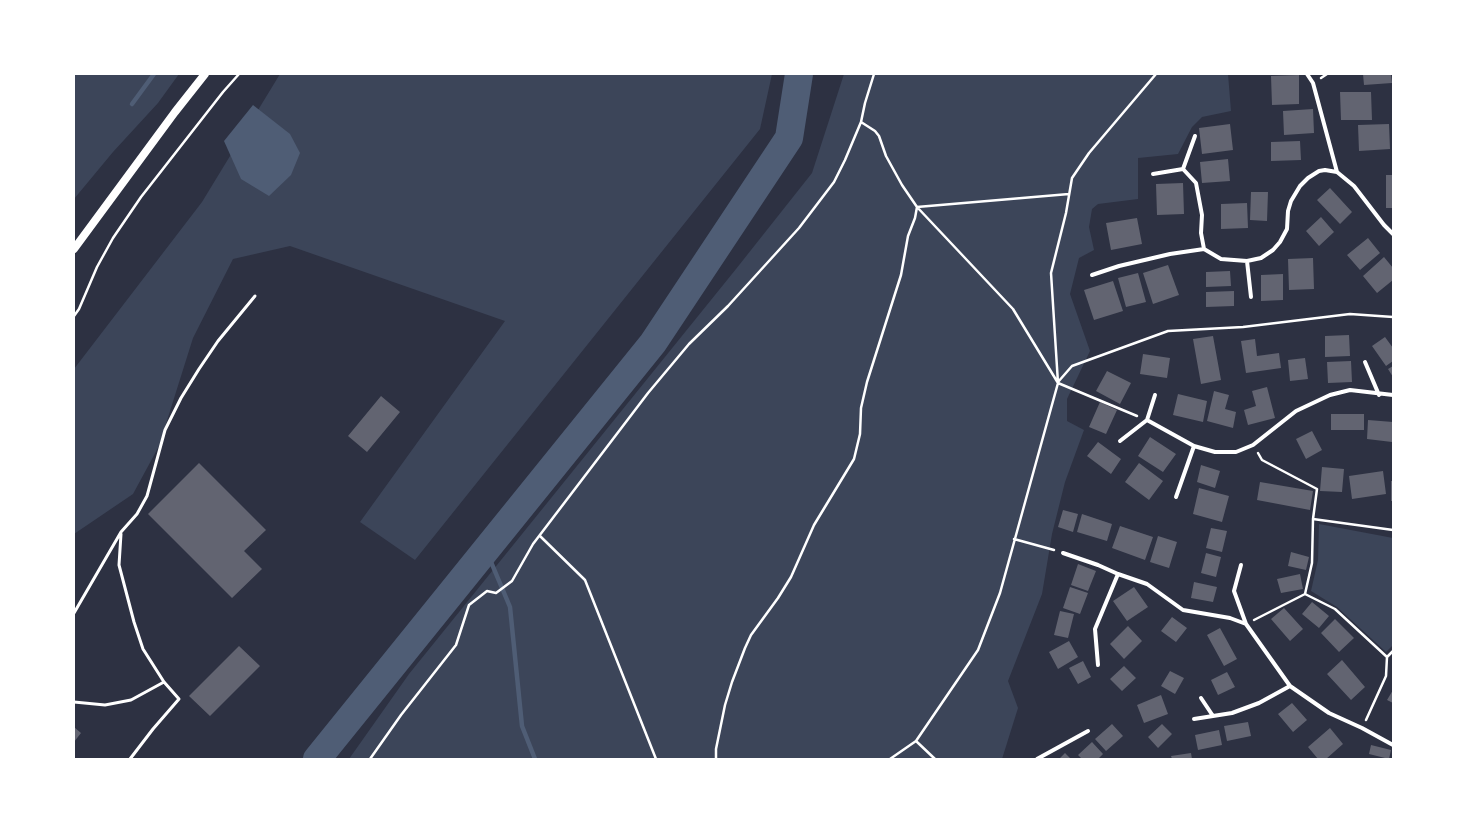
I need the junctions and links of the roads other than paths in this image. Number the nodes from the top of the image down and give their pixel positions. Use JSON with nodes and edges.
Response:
{"nodes":[{"id":1,"x":205,"y":74,"type":"edge"},
{"id":2,"x":1307,"y":74,"type":"edge"},
{"id":3,"x":1195,"y":136,"type":"dead end"},
{"id":4,"x":1183,"y":169,"type":"junction"},
{"id":5,"x":1337,"y":172,"type":"junction"},
{"id":6,"x":1153,"y":174,"type":"dead end"},
{"id":7,"x":1393,"y":234,"type":"edge"},
{"id":8,"x":74,"y":249,"type":"edge"},
{"id":9,"x":1204,"y":250,"type":"junction"},
{"id":10,"x":1247,"y":261,"type":"junction"},
{"id":11,"x":1092,"y":275,"type":"dead end"},
{"id":12,"x":255,"y":296,"type":"dead end"},
{"id":13,"x":1251,"y":296,"type":"dead end"},
{"id":14,"x":1365,"y":362,"type":"dead end"},
{"id":15,"x":1379,"y":394,"type":"junction"},
{"id":16,"x":1156,"y":395,"type":"dead end"},
{"id":17,"x":1393,"y":395,"type":"edge"},
{"id":18,"x":1147,"y":420,"type":"junction"},
{"id":19,"x":1120,"y":441,"type":"dead end"},
{"id":20,"x":1194,"y":446,"type":"junction"},
{"id":21,"x":1176,"y":497,"type":"dead end"},
{"id":22,"x":121,"y":532,"type":"junction"},
{"id":23,"x":1063,"y":553,"type":"road end"},
{"id":24,"x":1242,"y":565,"type":"dead end"},
{"id":25,"x":1118,"y":574,"type":"junction"},
{"id":26,"x":74,"y":613,"type":"edge"},
{"id":27,"x":1246,"y":624,"type":"junction"},
{"id":28,"x":1098,"y":665,"type":"dead end"},
{"id":29,"x":164,"y":682,"type":"junction"},
{"id":30,"x":1290,"y":686,"type":"junction"},
{"id":31,"x":1201,"y":698,"type":"dead end"},
{"id":32,"x":74,"y":702,"type":"edge"},
{"id":33,"x":1213,"y":716,"type":"junction"},
{"id":34,"x":1194,"y":719,"type":"dead end"},
{"id":35,"x":1088,"y":731,"type":"dead end"},
{"id":36,"x":1393,"y":745,"type":"edge"},
{"id":37,"x":130,"y":759,"type":"edge"},
{"id":38,"x":1037,"y":759,"type":"edge"}],
"edges":[{"from":1,"to":8,"type":"main road"},
{"from":2,"to":5,"type":"street"},
{"from":3,"to":4,"type":"street"},
{"from":4,"to":6,"type":"street"},
{"from":4,"to":9,"type":"street"},
{"from":5,"to":7,"type":"street"},
{"from":5,"to":10,"type":"street"},
{"from":9,"to":10,"type":"street"},
{"from":9,"to":11,"type":"street"},
{"from":10,"to":13,"type":"street"},
{"from":12,"to":22,"type":"lane"},
{"from":14,"to":15,"type":"street"},
{"from":15,"to":17,"type":"street"},
{"from":15,"to":20,"type":"street"},
{"from":16,"to":18,"type":"street"},
{"from":18,"to":19,"type":"street"},
{"from":18,"to":20,"type":"street"},
{"from":20,"to":21,"type":"street"},
{"from":22,"to":26,"type":"lane"},
{"from":22,"to":29,"type":"lane"},
{"from":23,"to":25,"type":"street"},
{"from":24,"to":27,"type":"street"},
{"from":25,"to":27,"type":"street"},
{"from":25,"to":28,"type":"street"},
{"from":27,"to":30,"type":"street"},
{"from":29,"to":32,"type":"lane"},
{"from":29,"to":37,"type":"lane"},
{"from":30,"to":33,"type":"street"},
{"from":30,"to":36,"type":"street"},
{"from":31,"to":33,"type":"street"},
{"from":33,"to":34,"type":"street"},
{"from":35,"to":38,"type":"street"}]}
